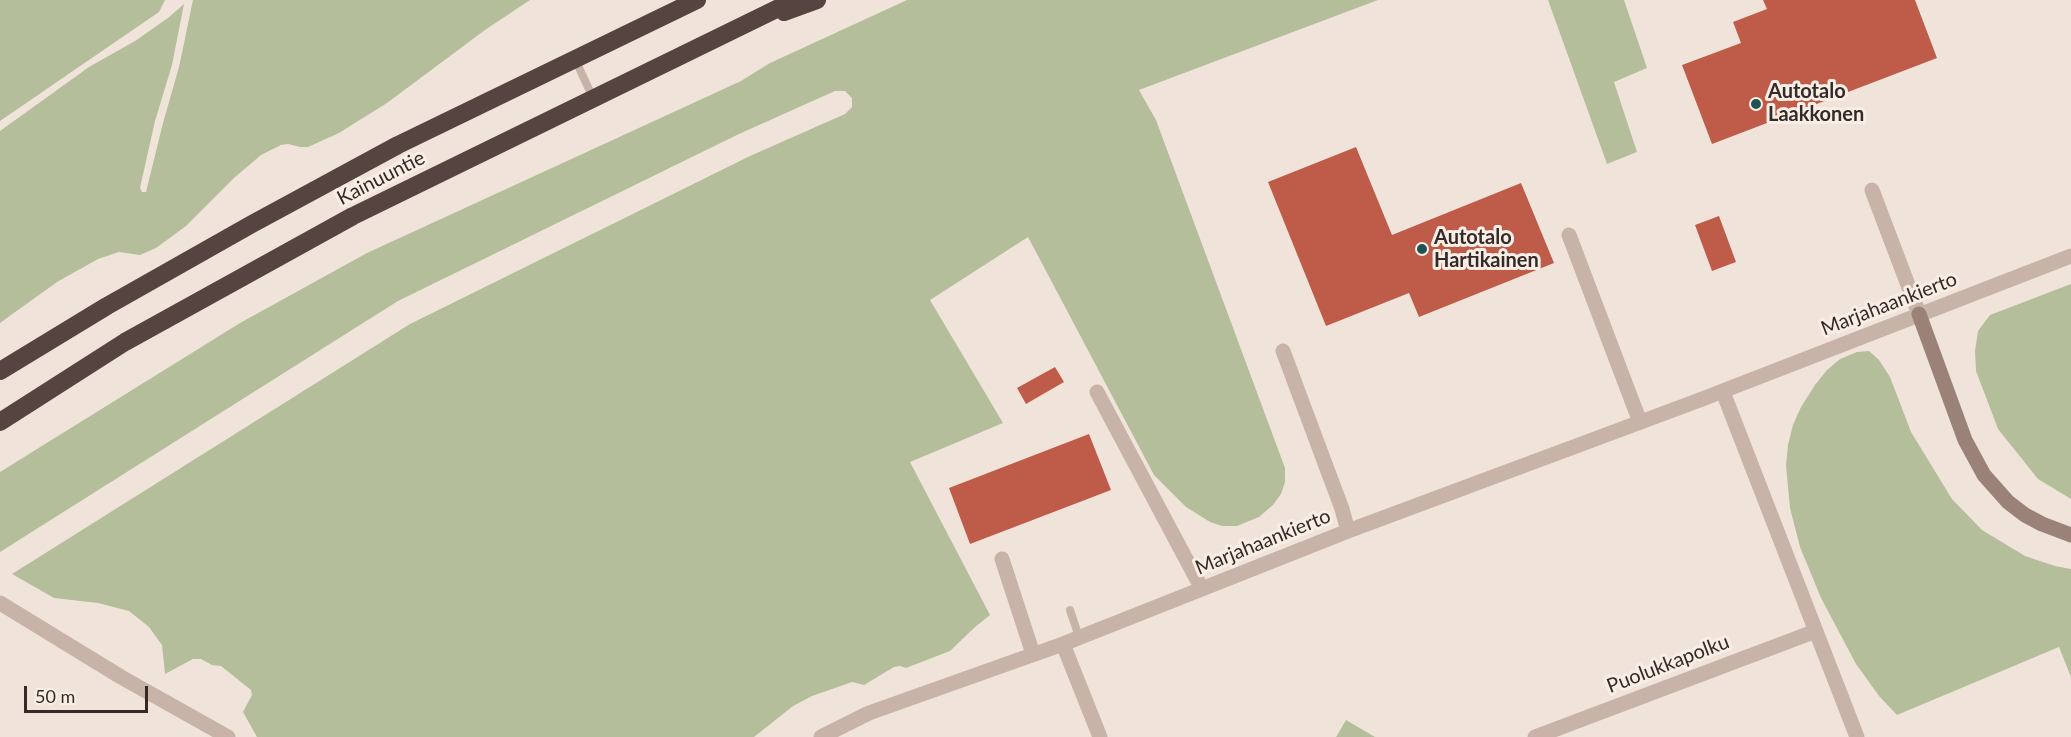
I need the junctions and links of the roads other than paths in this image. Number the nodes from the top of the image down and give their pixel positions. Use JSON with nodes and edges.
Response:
{"nodes":[{"id":1,"x":697,"y":0,"type":"edge"},
{"id":2,"x":795,"y":0,"type":"edge"},
{"id":3,"x":817,"y":0,"type":"edge"},
{"id":4,"x":731,"y":31,"type":"junction"},
{"id":5,"x":575,"y":59,"type":"junction"},
{"id":6,"x":593,"y":98,"type":"junction"},
{"id":7,"x":1872,"y":190,"type":"dead end"},
{"id":8,"x":1569,"y":235,"type":"dead end"},
{"id":9,"x":2071,"y":256,"type":"edge"},
{"id":10,"x":1919,"y":314,"type":"junction"},
{"id":11,"x":1283,"y":351,"type":"dead end"},
{"id":12,"x":0,"y":371,"type":"edge"},
{"id":13,"x":1097,"y":392,"type":"dead end"},
{"id":14,"x":1723,"y":392,"type":"junction"},
{"id":15,"x":0,"y":422,"type":"edge"},
{"id":16,"x":1640,"y":422,"type":"junction"},
{"id":17,"x":1348,"y":531,"type":"junction"},
{"id":18,"x":2071,"y":535,"type":"edge"},
{"id":19,"x":1002,"y":559,"type":"dead end"},
{"id":20,"x":1202,"y":589,"type":"junction"},
{"id":21,"x":0,"y":603,"type":"edge"},
{"id":22,"x":1070,"y":610,"type":"dead end"},
{"id":23,"x":1816,"y":631,"type":"junction"},
{"id":24,"x":1079,"y":637,"type":"junction"},
{"id":25,"x":1063,"y":644,"type":"junction"},
{"id":26,"x":1033,"y":654,"type":"junction"},
{"id":27,"x":228,"y":737,"type":"edge"},
{"id":28,"x":821,"y":737,"type":"edge"},
{"id":29,"x":1100,"y":737,"type":"edge"},
{"id":30,"x":1535,"y":737,"type":"edge"},
{"id":31,"x":1857,"y":737,"type":"edge"}],
"edges":[{"from":1,"to":5,"type":"highway","name":"Kainuuntie"},
{"from":2,"to":4,"type":"highway","name":"Kainuuntie"},
{"from":3,"to":4,"type":"highway"},
{"from":4,"to":6,"type":"highway","name":"Kainuuntie"},
{"from":5,"to":6,"type":"lane"},
{"from":5,"to":12,"type":"highway","name":"Kainuuntie"},
{"from":6,"to":15,"type":"highway","name":"Kainuuntie"},
{"from":7,"to":10,"type":"street"},
{"from":8,"to":16,"type":"street"},
{"from":9,"to":10,"type":"street","name":"Marjahaankierto"},
{"from":10,"to":14,"type":"street","name":"Marjahaankierto"},
{"from":10,"to":18,"type":"main road"},
{"from":11,"to":17,"type":"street"},
{"from":13,"to":20,"type":"street"},
{"from":14,"to":16,"type":"street","name":"Marjahaankierto"},
{"from":14,"to":23,"type":"street"},
{"from":16,"to":17,"type":"street","name":"Marjahaankierto"},
{"from":17,"to":20,"type":"street","name":"Marjahaankierto"},
{"from":19,"to":26,"type":"street"},
{"from":20,"to":24,"type":"street","name":"Marjahaankierto"},
{"from":21,"to":27,"type":"street"},
{"from":22,"to":24,"type":"lane"},
{"from":23,"to":30,"type":"street","name":"Puolukkapolku"},
{"from":23,"to":31,"type":"street"},
{"from":24,"to":25,"type":"street","name":"Marjahaankierto"},
{"from":25,"to":26,"type":"street","name":"Marjahaankierto"},
{"from":25,"to":29,"type":"street"},
{"from":26,"to":28,"type":"street","name":"Marjahaankierto"}]}
